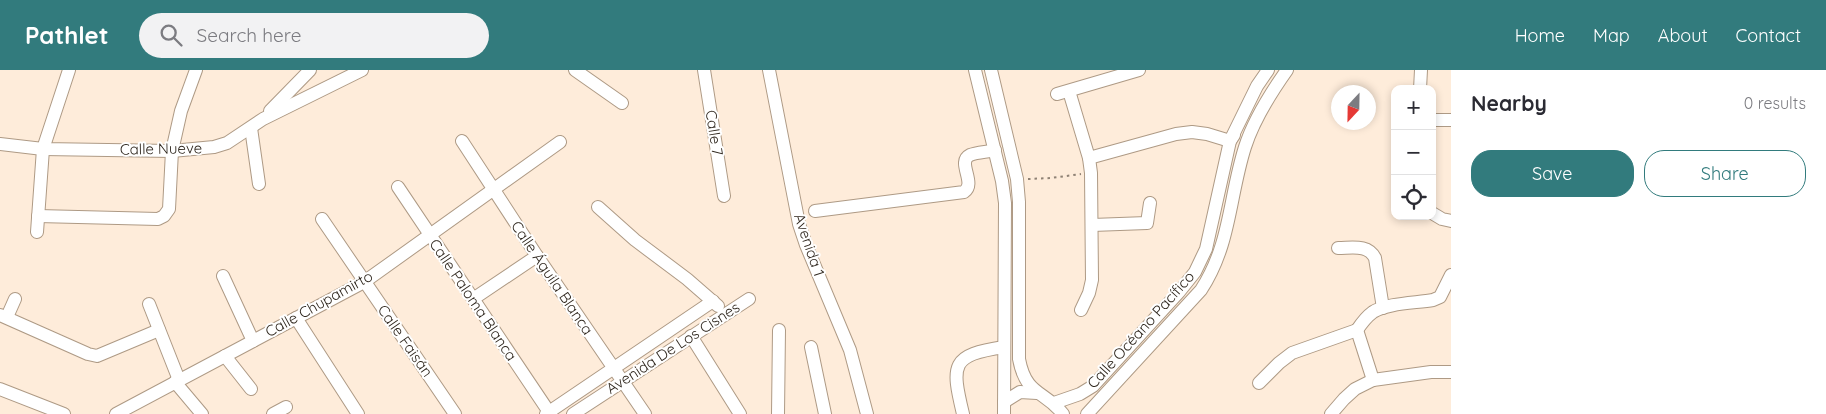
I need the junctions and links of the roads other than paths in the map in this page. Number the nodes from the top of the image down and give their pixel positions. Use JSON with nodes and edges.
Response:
{"nodes":[{"id":1,"x":69,"y":70,"type":"edge"},
{"id":2,"x":196,"y":70,"type":"edge"},
{"id":3,"x":310,"y":70,"type":"edge"},
{"id":4,"x":362,"y":70,"type":"edge"},
{"id":5,"x":575,"y":70,"type":"edge"},
{"id":6,"x":704,"y":70,"type":"edge"},
{"id":7,"x":769,"y":70,"type":"edge"},
{"id":8,"x":975,"y":70,"type":"edge"},
{"id":9,"x":991,"y":70,"type":"edge"},
{"id":10,"x":1139,"y":70,"type":"edge"},
{"id":11,"x":1268,"y":70,"type":"edge"},
{"id":12,"x":1287,"y":70,"type":"edge"},
{"id":13,"x":1421,"y":70,"type":"edge"},
{"id":14,"x":1420,"y":85,"type":"edge"},
{"id":15,"x":1268,"y":97,"type":"junction"},
{"id":16,"x":622,"y":103,"type":"dead end"},
{"id":17,"x":1003,"y":116,"type":"junction"},
{"id":18,"x":263,"y":119,"type":"junction"},
{"id":19,"x":987,"y":120,"type":"junction"},
{"id":20,"x":1436,"y":120,"type":"edge"},
{"id":21,"x":1451,"y":120,"type":"edge"},
{"id":22,"x":251,"y":128,"type":"junction"},
{"id":23,"x":462,"y":141,"type":"dead end"},
{"id":24,"x":1230,"y":141,"type":"junction"},
{"id":25,"x":560,"y":142,"type":"dead end"},
{"id":26,"x":0,"y":144,"type":"edge"},
{"id":27,"x":44,"y":149,"type":"junction"},
{"id":28,"x":995,"y":150,"type":"junction"},
{"id":29,"x":172,"y":151,"type":"junction"},
{"id":30,"x":1089,"y":158,"type":"junction"},
{"id":31,"x":259,"y":184,"type":"dead end"},
{"id":32,"x":398,"y":187,"type":"dead end"},
{"id":33,"x":493,"y":189,"type":"junction"},
{"id":34,"x":724,"y":196,"type":"dead end"},
{"id":35,"x":1150,"y":203,"type":"dead end"},
{"id":36,"x":598,"y":207,"type":"dead end"},
{"id":37,"x":815,"y":211,"type":"dead end"},
{"id":38,"x":1436,"y":215,"type":"edge"},
{"id":39,"x":38,"y":216,"type":"junction"},
{"id":40,"x":322,"y":218,"type":"dead end"},
{"id":41,"x":1451,"y":221,"type":"edge"},
{"id":42,"x":1092,"y":225,"type":"junction"},
{"id":43,"x":37,"y":232,"type":"dead end"},
{"id":44,"x":429,"y":235,"type":"junction"},
{"id":45,"x":1338,"y":248,"type":"dead end"},
{"id":46,"x":537,"y":256,"type":"junction"},
{"id":47,"x":1451,"y":275,"type":"edge"},
{"id":48,"x":223,"y":276,"type":"dead end"},
{"id":49,"x":364,"y":282,"type":"junction"},
{"id":50,"x":15,"y":298,"type":"dead end"},
{"id":51,"x":473,"y":299,"type":"junction"},
{"id":52,"x":749,"y":299,"type":"dead end"},
{"id":53,"x":712,"y":301,"type":"junction"},
{"id":54,"x":149,"y":304,"type":"dead end"},
{"id":55,"x":1383,"y":308,"type":"junction"},
{"id":56,"x":1081,"y":310,"type":"dead end"},
{"id":57,"x":726,"y":314,"type":"junction"},
{"id":58,"x":3,"y":316,"type":"edge"},
{"id":59,"x":296,"y":318,"type":"junction"},
{"id":60,"x":159,"y":330,"type":"junction"},
{"id":61,"x":779,"y":330,"type":"dead end"},
{"id":62,"x":1357,"y":330,"type":"junction"},
{"id":63,"x":691,"y":336,"type":"junction"},
{"id":64,"x":253,"y":341,"type":"junction"},
{"id":65,"x":811,"y":347,"type":"dead end"},
{"id":66,"x":1004,"y":347,"type":"junction"},
{"id":67,"x":225,"y":356,"type":"junction"},
{"id":68,"x":613,"y":368,"type":"junction"},
{"id":69,"x":1451,"y":372,"type":"edge"},
{"id":70,"x":1373,"y":380,"type":"junction"},
{"id":71,"x":177,"y":381,"type":"junction"},
{"id":72,"x":622,"y":381,"type":"junction"},
{"id":73,"x":1259,"y":383,"type":"dead end"},
{"id":74,"x":0,"y":389,"type":"edge"},
{"id":75,"x":251,"y":389,"type":"dead end"},
{"id":76,"x":1037,"y":393,"type":"junction"},
{"id":77,"x":1054,"y":403,"type":"junction"},
{"id":78,"x":286,"y":407,"type":"dead end"},
{"id":79,"x":1004,"y":408,"type":"edge"},
{"id":80,"x":548,"y":413,"type":"edge"},
{"id":81,"x":64,"y":414,"type":"edge"},
{"id":82,"x":116,"y":414,"type":"edge"},
{"id":83,"x":202,"y":414,"type":"edge"},
{"id":84,"x":273,"y":414,"type":"edge"},
{"id":85,"x":358,"y":414,"type":"edge"},
{"id":86,"x":455,"y":414,"type":"edge"},
{"id":87,"x":573,"y":414,"type":"edge"},
{"id":88,"x":645,"y":414,"type":"edge"},
{"id":89,"x":740,"y":414,"type":"edge"},
{"id":90,"x":778,"y":414,"type":"edge"},
{"id":91,"x":825,"y":414,"type":"edge"},
{"id":92,"x":867,"y":414,"type":"edge"},
{"id":93,"x":963,"y":414,"type":"edge"},
{"id":94,"x":1063,"y":414,"type":"edge"},
{"id":95,"x":1087,"y":414,"type":"edge"},
{"id":96,"x":1331,"y":414,"type":"edge"}],
"edges":[{"from":1,"to":27,"type":"street"},
{"from":2,"to":29,"type":"street"},
{"from":3,"to":18,"type":"street"},
{"from":4,"to":18,"type":"street","name":"Calle Nueve"},
{"from":5,"to":16,"type":"street"},
{"from":6,"to":34,"type":"street","name":"Calle 7"},
{"from":7,"to":92,"type":"street","name":"Avenida 1"},
{"from":8,"to":19,"type":"street"},
{"from":9,"to":17,"type":"street"},
{"from":10,"to":30,"type":"street"},
{"from":11,"to":24,"type":"street","name":"Calle Océano Pacífico"},
{"from":12,"to":15,"type":"street","name":"Calle Océano Pacífico"},
{"from":13,"to":14,"type":"street"},
{"from":15,"to":24,"type":"street"},
{"from":15,"to":95,"type":"street","name":"Calle Océano Pacífico"},
{"from":17,"to":19,"type":"street"},
{"from":17,"to":76,"type":"street"},
{"from":18,"to":22,"type":"street","name":"Calle Nueve"},
{"from":19,"to":28,"type":"street"},
{"from":20,"to":21,"type":"street"},
{"from":22,"to":29,"type":"street","name":"Calle Nueve"},
{"from":22,"to":31,"type":"street"},
{"from":23,"to":33,"type":"street","name":"Calle Águila Blanca"},
{"from":24,"to":30,"type":"street"},
{"from":24,"to":77,"type":"street","name":"Calle Océano Pacífico"},
{"from":25,"to":33,"type":"street","name":"Calle Chupamirto"},
{"from":26,"to":27,"type":"street","name":"Calle Nueve"},
{"from":27,"to":29,"type":"street","name":"Calle Nueve"},
{"from":27,"to":39,"type":"street"},
{"from":28,"to":37,"type":"street"},
{"from":28,"to":66,"type":"street"},
{"from":29,"to":39,"type":"street"},
{"from":30,"to":42,"type":"street"},
{"from":32,"to":44,"type":"street","name":"Calle Paloma Blanca"},
{"from":33,"to":44,"type":"street","name":"Calle Chupamirto"},
{"from":33,"to":46,"type":"street","name":"Calle Águila Blanca"},
{"from":35,"to":42,"type":"street"},
{"from":36,"to":53,"type":"street"},
{"from":38,"to":41,"type":"street"},
{"from":39,"to":43,"type":"street"},
{"from":40,"to":49,"type":"street","name":"Calle Faisán"},
{"from":42,"to":56,"type":"street"},
{"from":44,"to":49,"type":"street","name":"Calle Chupamirto"},
{"from":44,"to":51,"type":"street","name":"Calle Paloma Blanca"},
{"from":45,"to":55,"type":"street"},
{"from":46,"to":51,"type":"street"},
{"from":46,"to":68,"type":"street","name":"Calle Águila Blanca"},
{"from":47,"to":55,"type":"street"},
{"from":48,"to":64,"type":"street"},
{"from":49,"to":59,"type":"street","name":"Calle Chupamirto"},
{"from":49,"to":86,"type":"street","name":"Calle Faisán"},
{"from":50,"to":58,"type":"street"},
{"from":51,"to":80,"type":"street","name":"Calle Paloma Blanca"},
{"from":52,"to":57,"type":"street","name":"Avenida De Los Cisnes"},
{"from":53,"to":57,"type":"street"},
{"from":53,"to":68,"type":"street","name":"Avenida De Los Cisnes"},
{"from":54,"to":60,"type":"street"},
{"from":55,"to":62,"type":"street"},
{"from":57,"to":63,"type":"street","name":"Avenida De Los Cisnes"},
{"from":58,"to":60,"type":"street"},
{"from":59,"to":64,"type":"street","name":"Calle Chupamirto"},
{"from":59,"to":85,"type":"street"},
{"from":60,"to":71,"type":"street"},
{"from":61,"to":90,"type":"street"},
{"from":62,"to":70,"type":"street"},
{"from":62,"to":73,"type":"street"},
{"from":63,"to":72,"type":"street","name":"Avenida De Los Cisnes"},
{"from":63,"to":89,"type":"street"},
{"from":64,"to":67,"type":"street","name":"Calle Chupamirto"},
{"from":65,"to":91,"type":"street"},
{"from":66,"to":79,"type":"street"},
{"from":66,"to":93,"type":"street"},
{"from":67,"to":71,"type":"street","name":"Calle Chupamirto"},
{"from":67,"to":75,"type":"street"},
{"from":68,"to":72,"type":"street","name":"Calle Águila Blanca"},
{"from":68,"to":80,"type":"street","name":"Avenida De Los Cisnes"},
{"from":69,"to":70,"type":"street"},
{"from":70,"to":96,"type":"street"},
{"from":71,"to":82,"type":"street","name":"Calle Chupamirto"},
{"from":71,"to":83,"type":"street"},
{"from":72,"to":87,"type":"street","name":"Avenida De Los Cisnes"},
{"from":72,"to":88,"type":"street","name":"Calle Águila Blanca"},
{"from":74,"to":81,"type":"street"},
{"from":76,"to":77,"type":"street"},
{"from":76,"to":79,"type":"street"},
{"from":77,"to":94,"type":"street"},
{"from":78,"to":84,"type":"street"}]}
